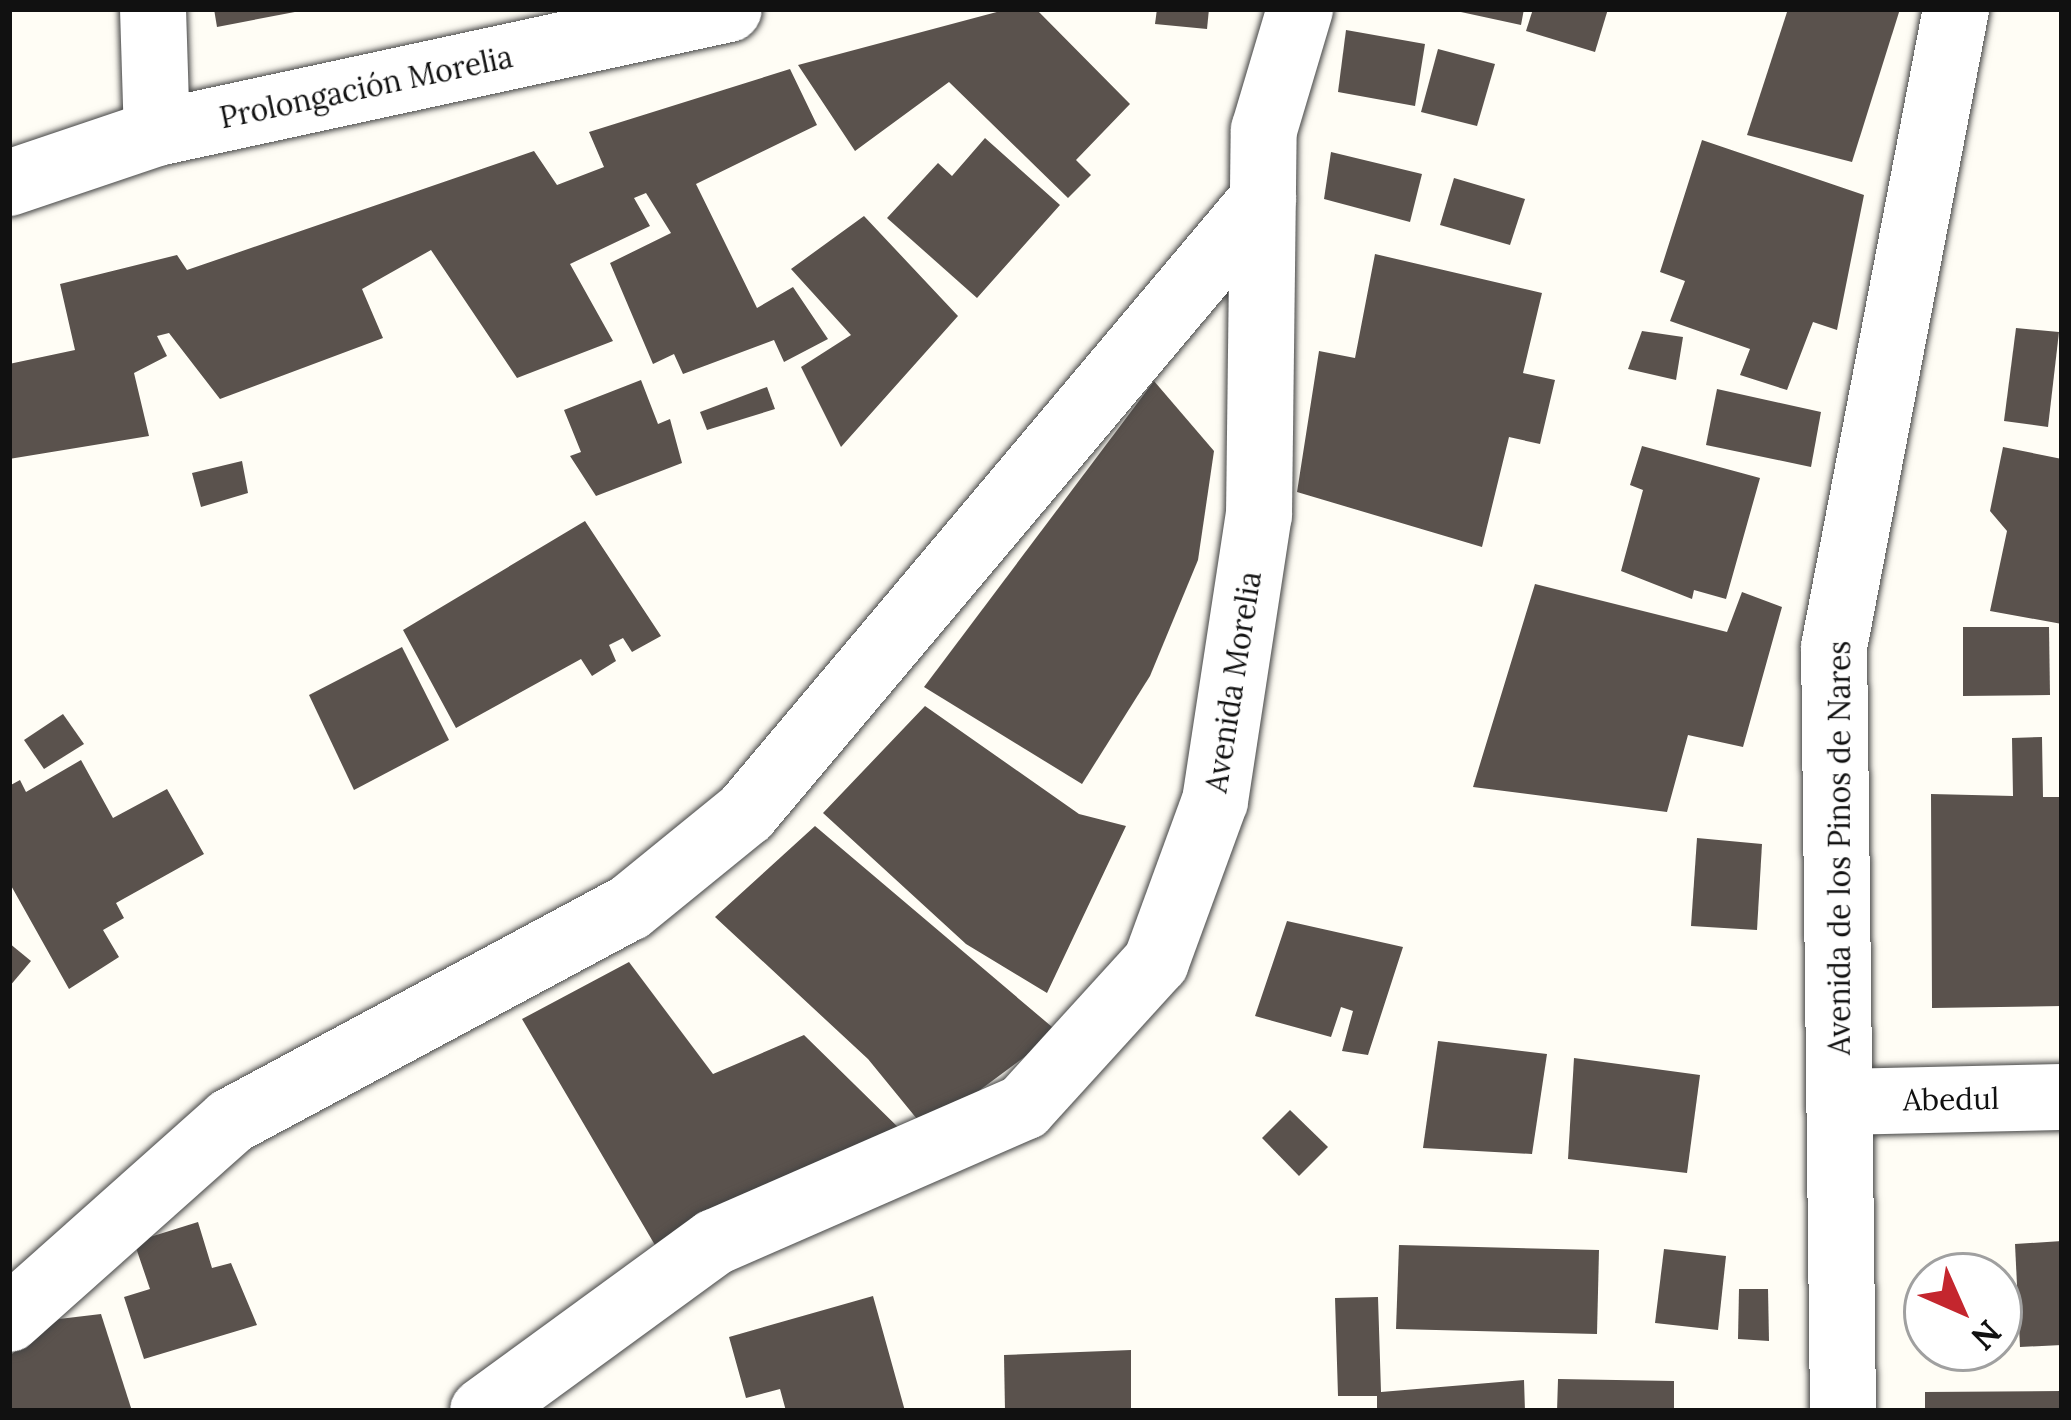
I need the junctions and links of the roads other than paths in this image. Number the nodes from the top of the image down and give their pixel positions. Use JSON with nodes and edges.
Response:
{"nodes":[{"id":1,"x":153,"y":9,"type":"edge"},
{"id":2,"x":729,"y":9,"type":"edge"},
{"id":3,"x":1300,"y":9,"type":"edge"},
{"id":4,"x":1956,"y":9,"type":"edge"},
{"id":5,"x":157,"y":133,"type":"junction"},
{"id":6,"x":9,"y":183,"type":"edge"},
{"id":7,"x":1263,"y":199,"type":"junction"},
{"id":8,"x":2062,"y":1097,"type":"edge"},
{"id":9,"x":1840,"y":1102,"type":"junction"},
{"id":10,"x":9,"y":1319,"type":"edge"},
{"id":11,"x":483,"y":1411,"type":"edge"},
{"id":12,"x":1844,"y":1411,"type":"edge"}],
"edges":[{"from":1,"to":5,"type":"street"},
{"from":2,"to":5,"type":"street","name":"Prolongación Morelia"},
{"from":3,"to":7,"type":"street","name":"Avenida Morelia"},
{"from":4,"to":9,"type":"street","name":"Avenida de los Pinos de Nares"},
{"from":5,"to":6,"type":"street","name":"Prolongación Morelia"},
{"from":7,"to":10,"type":"street"},
{"from":7,"to":11,"type":"street","name":"Avenida Morelia"},
{"from":8,"to":9,"type":"street","name":"Abedul"},
{"from":9,"to":12,"type":"street","name":"Avenida de los Pinos de Nares"}]}
